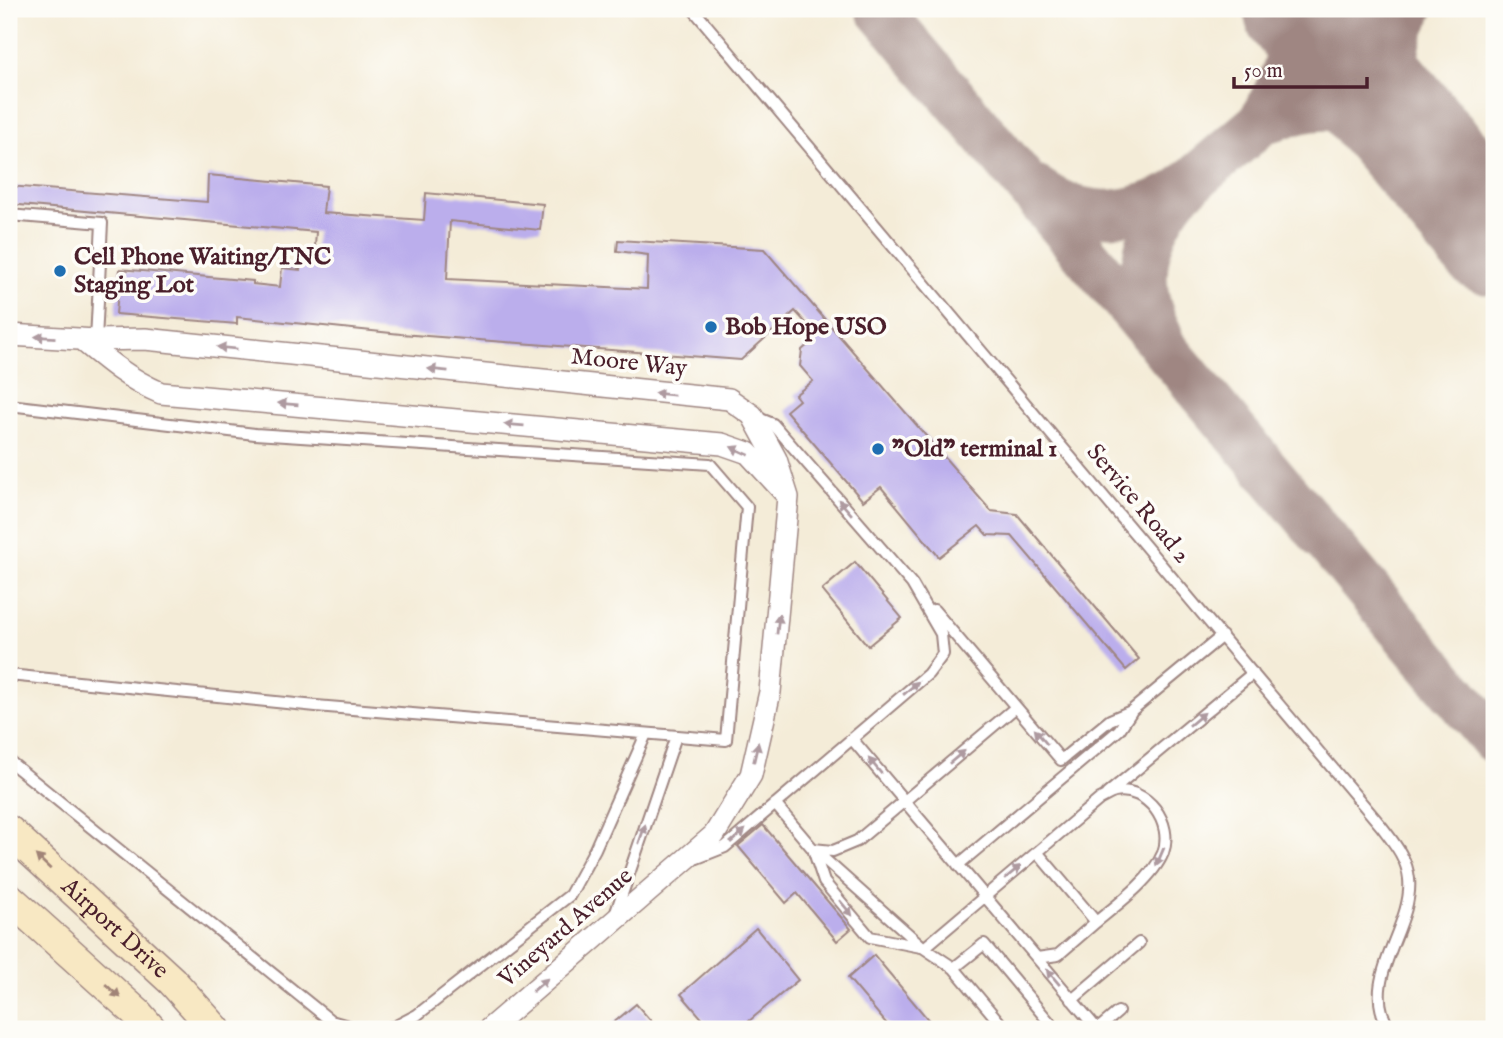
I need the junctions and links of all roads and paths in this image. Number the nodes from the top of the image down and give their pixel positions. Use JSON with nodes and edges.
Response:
{"nodes":[{"id":1,"x":693,"y":9,"type":"edge"},
{"id":2,"x":9,"y":215,"type":"edge"},
{"id":3,"x":9,"y":335,"type":"edge"},
{"id":4,"x":89,"y":340,"type":"junction"},
{"id":5,"x":9,"y":405,"type":"edge"},
{"id":6,"x":752,"y":415,"type":"junction"},
{"id":7,"x":788,"y":497,"type":"junction"},
{"id":8,"x":912,"y":584,"type":"junction"},
{"id":9,"x":1222,"y":636,"type":"junction"},
{"id":10,"x":1253,"y":673,"type":"junction"},
{"id":11,"x":9,"y":675,"type":"edge"},
{"id":12,"x":1016,"y":707,"type":"junction"},
{"id":13,"x":1131,"y":711,"type":"junction"},
{"id":14,"x":646,"y":734,"type":"junction"},
{"id":15,"x":677,"y":736,"type":"junction"},
{"id":16,"x":852,"y":739,"type":"junction"},
{"id":17,"x":9,"y":761,"type":"edge"},
{"id":18,"x":1100,"y":799,"type":"junction"},
{"id":19,"x":905,"y":802,"type":"junction"},
{"id":20,"x":775,"y":804,"type":"junction"},
{"id":21,"x":9,"y":831,"type":"edge"},
{"id":22,"x":814,"y":849,"type":"junction"},
{"id":23,"x":1037,"y":852,"type":"junction"},
{"id":24,"x":958,"y":865,"type":"junction"},
{"id":25,"x":678,"y":866,"type":"junction"},
{"id":26,"x":984,"y":896,"type":"junction"},
{"id":27,"x":9,"y":898,"type":"edge"},
{"id":28,"x":612,"y":922,"type":"junction"},
{"id":29,"x":1096,"y":922,"type":"junction"},
{"id":30,"x":1139,"y":943,"type":"dead end"},
{"id":31,"x":924,"y":948,"type":"junction"},
{"id":32,"x":1037,"y":958,"type":"junction"},
{"id":33,"x":954,"y":968,"type":"junction"},
{"id":34,"x":1072,"y":1000,"type":"junction"},
{"id":35,"x":1118,"y":1012,"type":"dead end"},
{"id":36,"x":151,"y":1029,"type":"edge"},
{"id":37,"x":215,"y":1029,"type":"edge"},
{"id":38,"x":358,"y":1029,"type":"edge"},
{"id":39,"x":382,"y":1029,"type":"edge"},
{"id":40,"x":489,"y":1029,"type":"edge"},
{"id":41,"x":1005,"y":1029,"type":"edge"},
{"id":42,"x":1055,"y":1029,"type":"edge"},
{"id":43,"x":1097,"y":1029,"type":"edge"},
{"id":44,"x":1390,"y":1029,"type":"edge"}],
"edges":[{"from":1,"to":9,"type":"lane","name":"Service Road 2"},
{"from":2,"to":4,"type":"lane"},
{"from":4,"to":3,"type":"street","name":"Moore Way","one_way":true},
{"from":6,"to":4,"type":"street","name":"Moore Way","one_way":true},
{"from":7,"to":4,"type":"street","one_way":true},
{"from":5,"to":15,"type":"lane"},
{"from":6,"to":7,"type":"street"},
{"from":8,"to":6,"type":"lane","one_way":true},
{"from":25,"to":7,"type":"street","one_way":true},
{"from":8,"to":12,"type":"lane"},
{"from":16,"to":8,"type":"lane","one_way":true},
{"from":9,"to":10,"type":"lane","name":"Service Road 2"},
{"from":9,"to":13,"type":"lane"},
{"from":18,"to":10,"type":"lane","one_way":true},
{"from":10,"to":44,"type":"lane","name":"Service Road 2"},
{"from":11,"to":14,"type":"lane"},
{"from":13,"to":12,"type":"lane","one_way":true},
{"from":19,"to":12,"type":"lane","one_way":true},
{"from":13,"to":24,"type":"lane"},
{"from":14,"to":15,"type":"lane"},
{"from":14,"to":39,"type":"lane"},
{"from":28,"to":15,"type":"lane","one_way":true},
{"from":19,"to":16,"type":"lane","one_way":true},
{"from":16,"to":20,"type":"lane"},
{"from":17,"to":38,"type":"lane"},
{"from":18,"to":23,"type":"lane"},
{"from":18,"to":29,"type":"lane","one_way":true},
{"from":19,"to":22,"type":"lane"},
{"from":19,"to":24,"type":"lane"},
{"from":20,"to":22,"type":"lane"},
{"from":25,"to":20,"type":"lane","one_way":true},
{"from":37,"to":21,"type":"main road","name":"Airport Drive","one_way":true},
{"from":22,"to":31,"type":"lane"},
{"from":22,"to":31,"type":"lane","one_way":true},
{"from":26,"to":23,"type":"lane","one_way":true},
{"from":23,"to":29,"type":"lane"},
{"from":24,"to":26,"type":"lane"},
{"from":25,"to":28,"type":"street","name":"Vineyard Avenue"},
{"from":26,"to":31,"type":"lane"},
{"from":26,"to":32,"type":"lane"},
{"from":27,"to":36,"type":"main road","name":"Airport Drive","one_way":true},
{"from":40,"to":28,"type":"street","name":"Vineyard Avenue","one_way":true},
{"from":29,"to":32,"type":"lane"},
{"from":30,"to":34,"type":"lane"},
{"from":31,"to":33,"type":"lane"},
{"from":34,"to":32,"type":"lane","one_way":true},
{"from":33,"to":41,"type":"lane"},
{"from":33,"to":42,"type":"lane"},
{"from":34,"to":43,"type":"lane"},
{"from":35,"to":43,"type":"lane"}]}
